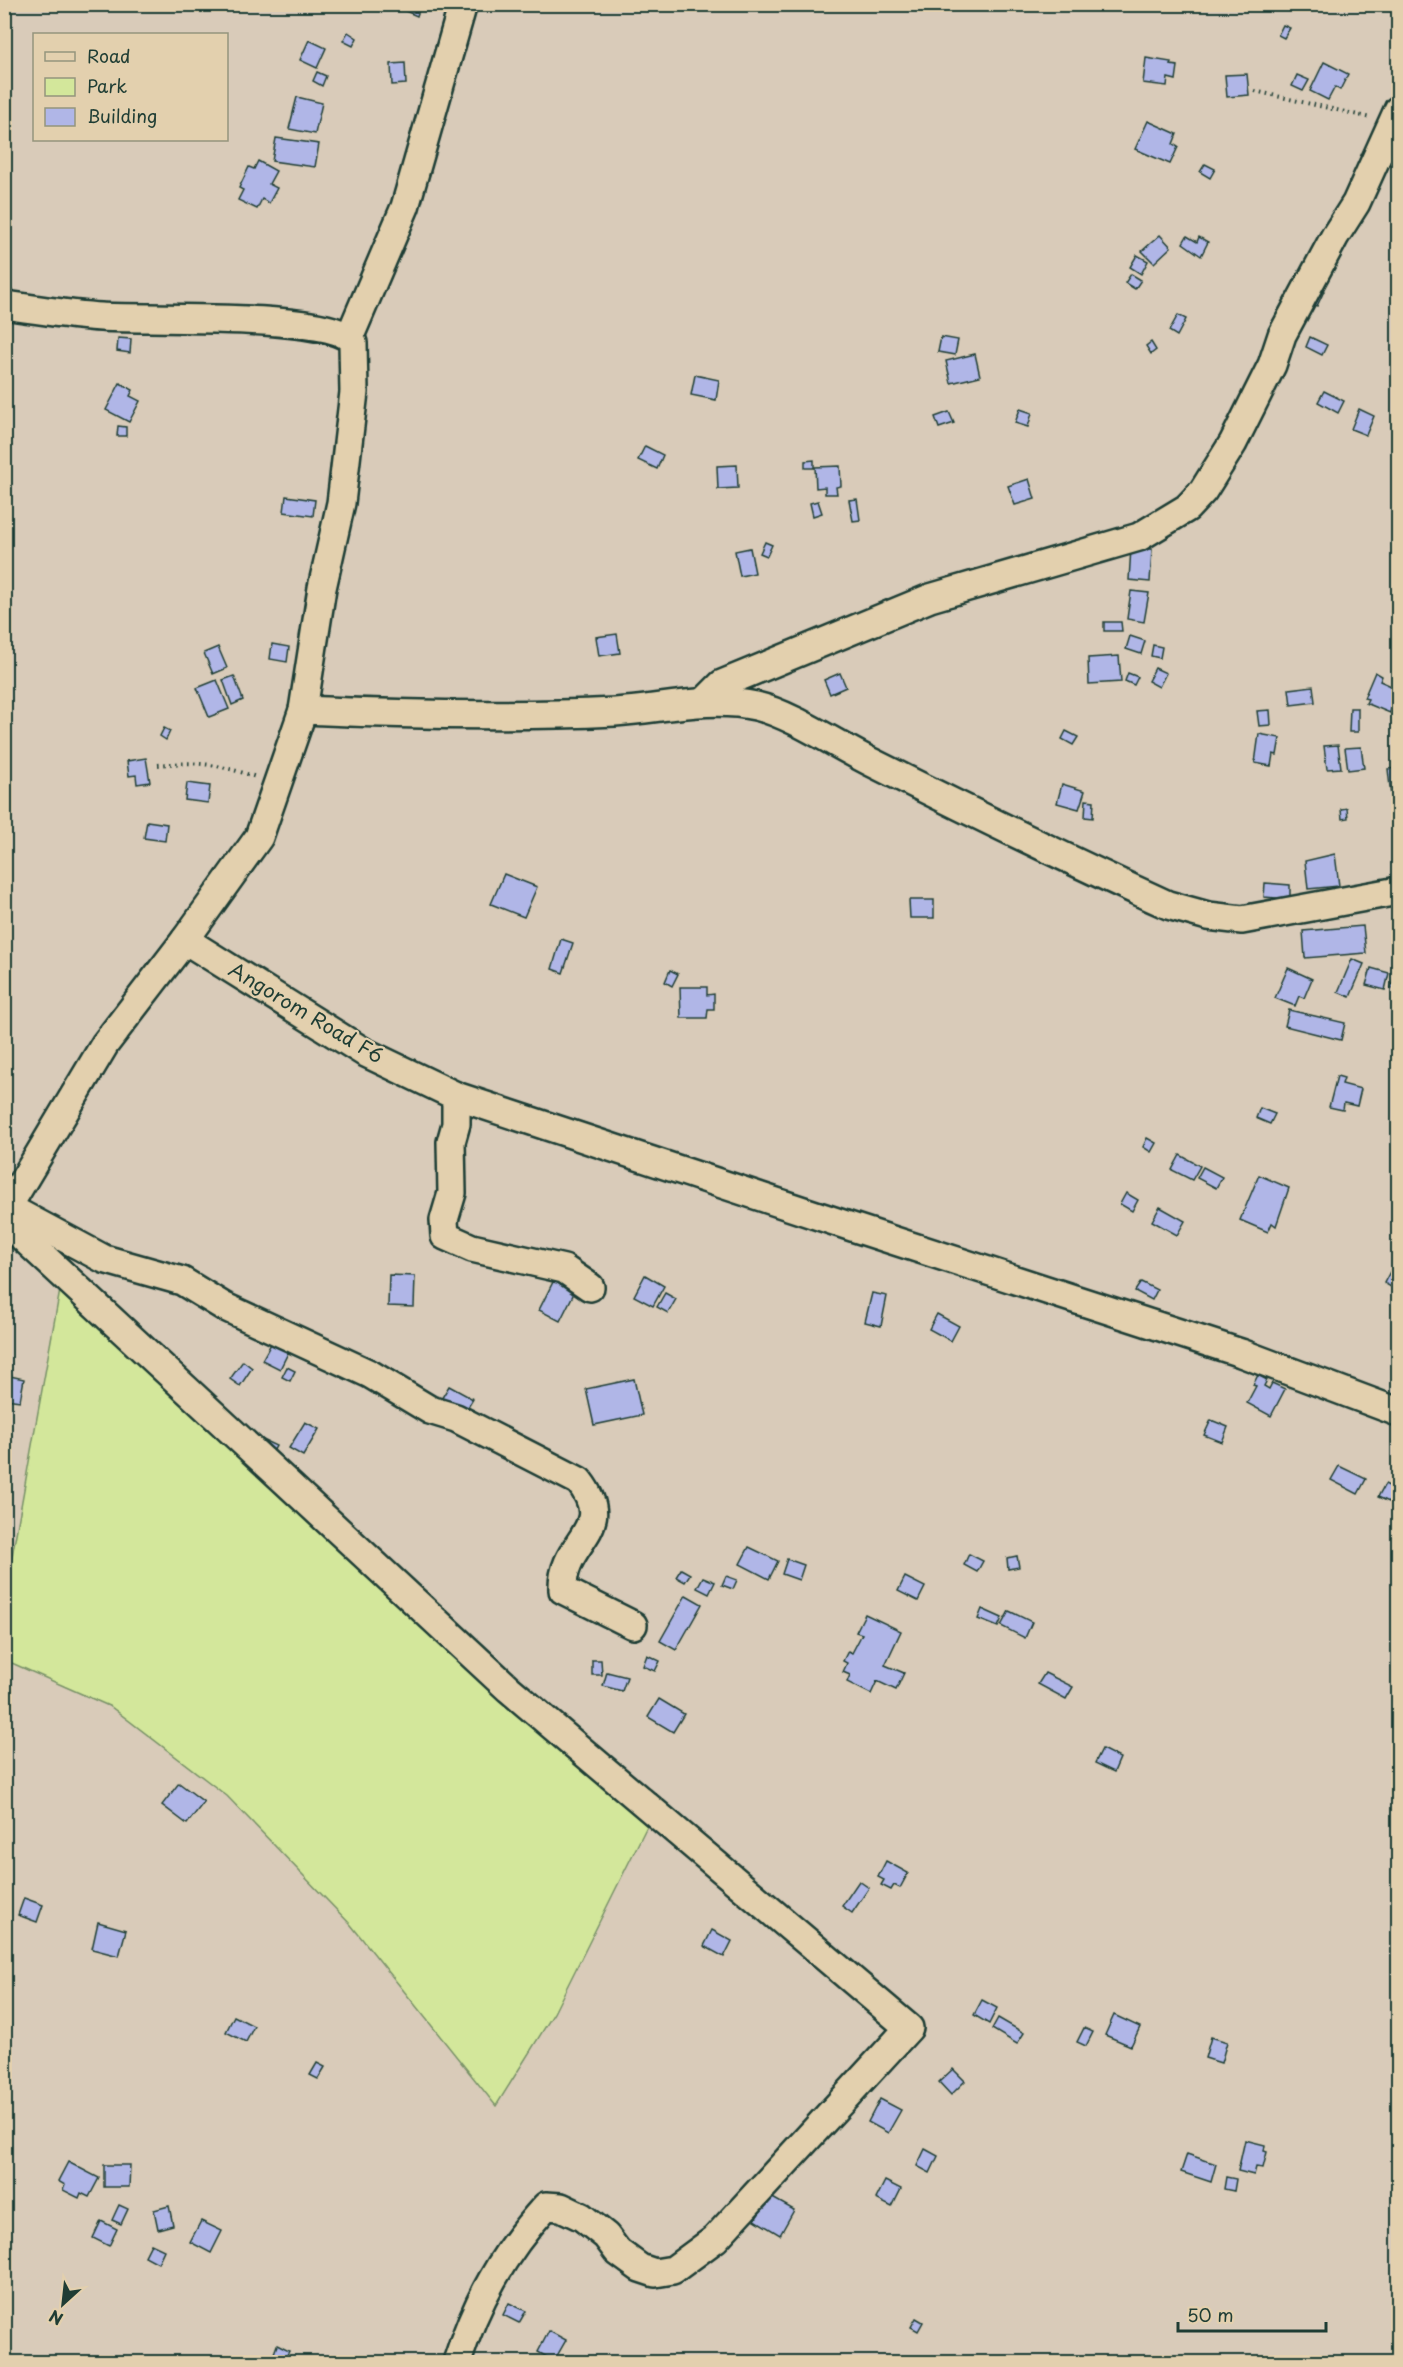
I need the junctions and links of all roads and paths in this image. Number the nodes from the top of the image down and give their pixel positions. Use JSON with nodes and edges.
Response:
{"nodes":[{"id":1,"x":463,"y":4,"type":"edge"},
{"id":2,"x":1255,"y":91,"type":"dead end"},
{"id":3,"x":1395,"y":118,"type":"edge"},
{"id":4,"x":4,"y":305,"type":"edge"},
{"id":5,"x":350,"y":336,"type":"junction"},
{"id":6,"x":705,"y":701,"type":"junction"},
{"id":7,"x":303,"y":710,"type":"junction"},
{"id":8,"x":158,"y":765,"type":"dead end"},
{"id":9,"x":279,"y":784,"type":"junction"},
{"id":10,"x":1398,"y":891,"type":"edge"},
{"id":11,"x":185,"y":939,"type":"junction"},
{"id":12,"x":456,"y":1096,"type":"junction"},
{"id":13,"x":4,"y":1216,"type":"edge"},
{"id":14,"x":590,"y":1287,"type":"dead end"},
{"id":15,"x":1398,"y":1412,"type":"edge"},
{"id":16,"x":633,"y":1625,"type":"dead end"},
{"id":17,"x":457,"y":2362,"type":"edge"}],
"edges":[{"from":1,"to":5,"type":"street"},
{"from":2,"to":3,"type":"path"},
{"from":3,"to":6,"type":"street"},
{"from":4,"to":5,"type":"street"},
{"from":5,"to":7,"type":"street"},
{"from":6,"to":7,"type":"street"},
{"from":6,"to":10,"type":"street"},
{"from":7,"to":9,"type":"street"},
{"from":8,"to":9,"type":"path"},
{"from":9,"to":11,"type":"street"},
{"from":11,"to":12,"type":"street","name":"Angorom Road F6"},
{"from":11,"to":13,"type":"street"},
{"from":12,"to":14,"type":"street"},
{"from":12,"to":15,"type":"street","name":"Angorom Road F6"},
{"from":13,"to":16,"type":"street"},
{"from":13,"to":17,"type":"street"}]}
